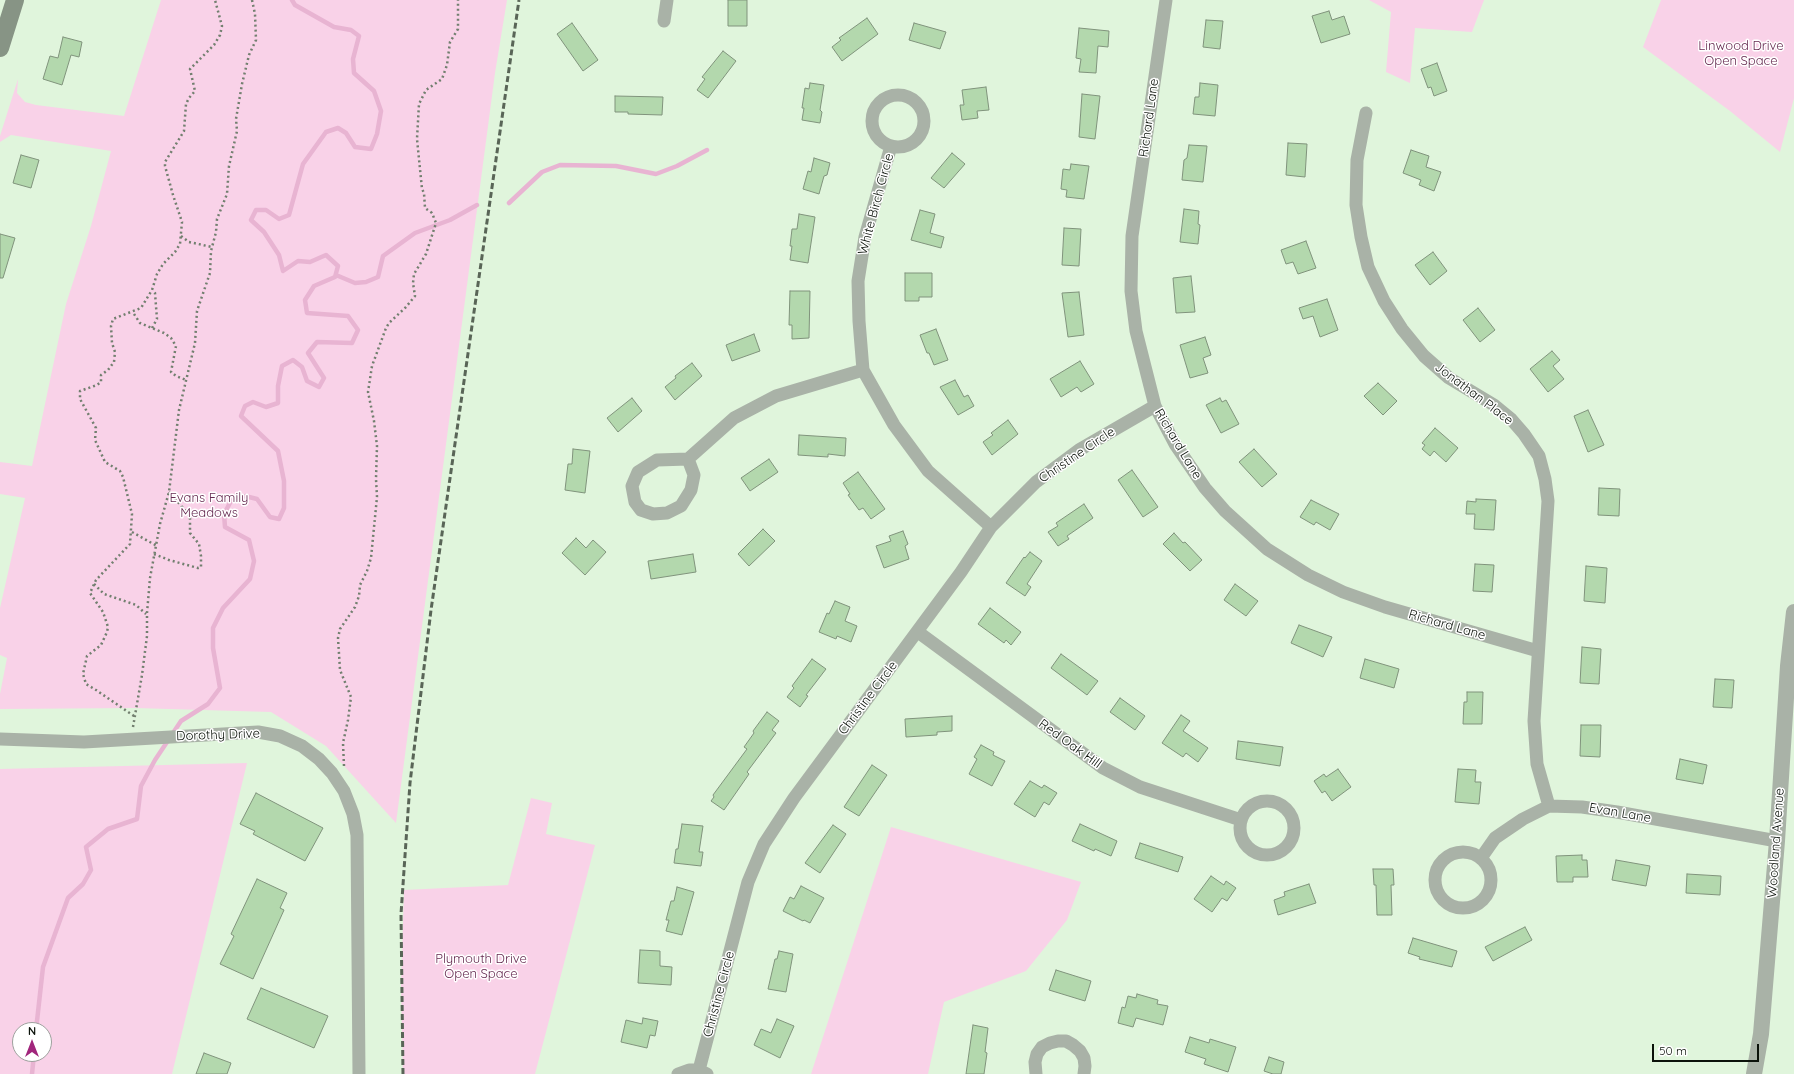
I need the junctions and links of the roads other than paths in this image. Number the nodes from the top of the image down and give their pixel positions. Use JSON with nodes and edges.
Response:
{"nodes":[{"id":1,"x":15,"y":0,"type":"edge"},
{"id":2,"x":667,"y":0,"type":"edge"},
{"id":3,"x":1166,"y":0,"type":"edge"},
{"id":4,"x":664,"y":21,"type":"dead end"},
{"id":5,"x":0,"y":44,"type":"edge"},
{"id":6,"x":1366,"y":113,"type":"dead end"},
{"id":7,"x":891,"y":146,"type":"junction"},
{"id":8,"x":864,"y":370,"type":"junction"},
{"id":9,"x":1155,"y":406,"type":"junction"},
{"id":10,"x":688,"y":459,"type":"junction"},
{"id":11,"x":991,"y":527,"type":"junction"},
{"id":12,"x":1794,"y":612,"type":"edge"},
{"id":13,"x":918,"y":632,"type":"junction"},
{"id":14,"x":1538,"y":651,"type":"junction"},
{"id":15,"x":0,"y":739,"type":"edge"},
{"id":16,"x":1549,"y":806,"type":"junction"},
{"id":17,"x":1241,"y":820,"type":"junction"},
{"id":18,"x":1777,"y":841,"type":"junction"},
{"id":19,"x":1481,"y":858,"type":"junction"},
{"id":20,"x":703,"y":1072,"type":"edge"},
{"id":21,"x":359,"y":1074,"type":"edge"},
{"id":22,"x":678,"y":1074,"type":"edge"},
{"id":23,"x":1036,"y":1074,"type":"edge"},
{"id":24,"x":1084,"y":1074,"type":"edge"},
{"id":25,"x":1754,"y":1074,"type":"edge"}],
"edges":[{"from":1,"to":5,"type":"main road"},
{"from":2,"to":4,"type":"street"},
{"from":3,"to":9,"type":"street","name":"Richard Lane"},
{"from":6,"to":14,"type":"street","name":"Jonathan Place"},
{"from":7,"to":7,"type":"street","name":"White Birch Circle"},
{"from":7,"to":8,"type":"street","name":"White Birch Circle"},
{"from":8,"to":10,"type":"street"},
{"from":8,"to":11,"type":"street","name":"White Birch Circle"},
{"from":9,"to":11,"type":"street","name":"Christine Circle"},
{"from":9,"to":14,"type":"street","name":"Richard Lane"},
{"from":10,"to":10,"type":"street"},
{"from":11,"to":13,"type":"street","name":"Christine Circle"},
{"from":12,"to":18,"type":"street","name":"Woodland Avenue"},
{"from":13,"to":17,"type":"street","name":"Red Oak Hill"},
{"from":13,"to":20,"type":"street","name":"Christine Circle"},
{"from":14,"to":16,"type":"street","name":"Jonathan Place"},
{"from":15,"to":21,"type":"street","name":"Dorothy Drive"},
{"from":16,"to":18,"type":"street","name":"Evan Lane"},
{"from":16,"to":19,"type":"street","name":"Evan Lane"},
{"from":17,"to":17,"type":"street"},
{"from":18,"to":25,"type":"street","name":"Woodland Avenue"},
{"from":19,"to":19,"type":"street"},
{"from":20,"to":22,"type":"street","name":"Christine Circle"},
{"from":23,"to":24,"type":"street"}]}
